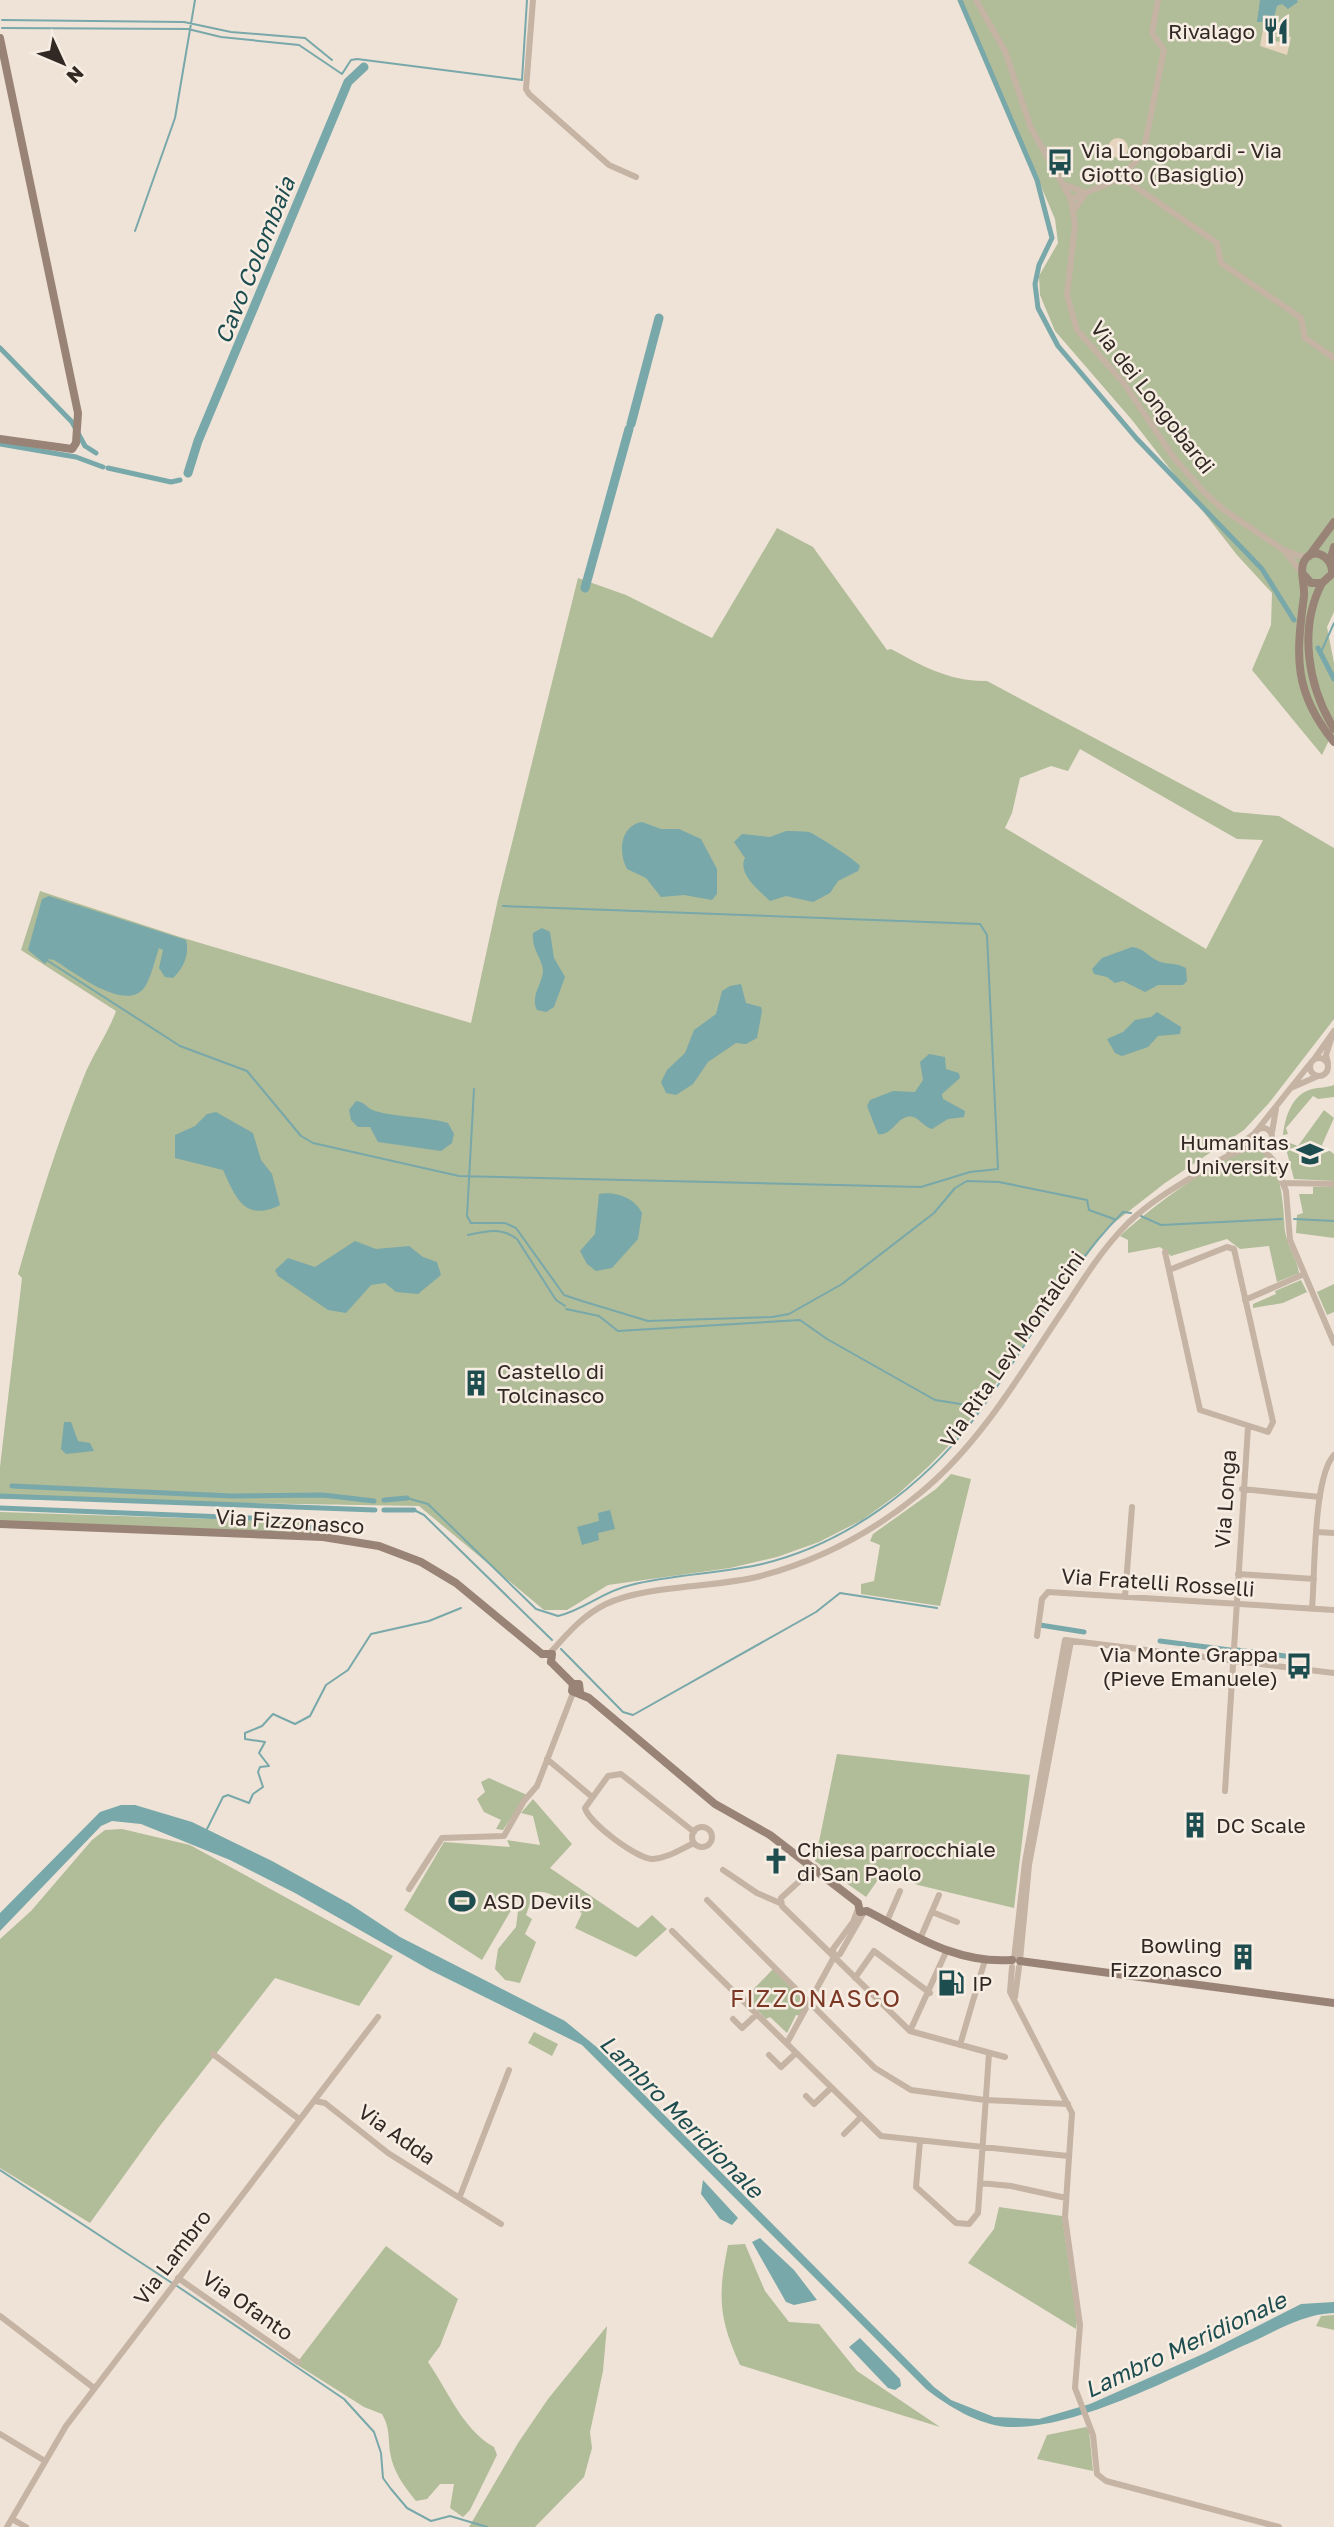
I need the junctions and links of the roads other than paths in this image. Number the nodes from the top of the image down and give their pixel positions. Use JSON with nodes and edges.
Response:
{"nodes":[{"id":1,"x":533,"y":0,"type":"edge"},
{"id":2,"x":976,"y":0,"type":"edge"},
{"id":3,"x":1158,"y":0,"type":"edge"},
{"id":4,"x":0,"y":38,"type":"edge"},
{"id":5,"x":1130,"y":170,"type":"junction"},
{"id":6,"x":636,"y":177,"type":"dead end"},
{"id":7,"x":1119,"y":179,"type":"junction"},
{"id":8,"x":1130,"y":183,"type":"junction"},
{"id":9,"x":1065,"y":184,"type":"junction"},
{"id":10,"x":1086,"y":193,"type":"junction"},
{"id":11,"x":1071,"y":198,"type":"junction"},
{"id":12,"x":1074,"y":210,"type":"junction"},
{"id":13,"x":1334,"y":358,"type":"edge"},
{"id":14,"x":0,"y":439,"type":"edge"},
{"id":15,"x":1334,"y":522,"type":"edge"},
{"id":16,"x":1334,"y":547,"type":"edge"},
{"id":17,"x":1282,"y":549,"type":"junction"},
{"id":18,"x":1309,"y":556,"type":"junction"},
{"id":19,"x":1331,"y":561,"type":"junction"},
{"id":20,"x":1303,"y":574,"type":"junction"},
{"id":21,"x":1322,"y":583,"type":"junction"},
{"id":22,"x":1334,"y":729,"type":"edge"},
{"id":23,"x":1334,"y":742,"type":"edge"},
{"id":24,"x":1334,"y":1031,"type":"edge"},
{"id":25,"x":1315,"y":1058,"type":"junction"},
{"id":26,"x":1328,"y":1063,"type":"junction"},
{"id":27,"x":1310,"y":1065,"type":"junction"},
{"id":28,"x":1326,"y":1073,"type":"junction"},
{"id":29,"x":1318,"y":1076,"type":"junction"},
{"id":30,"x":1334,"y":1078,"type":"edge"},
{"id":31,"x":1289,"y":1090,"type":"junction"},
{"id":32,"x":1276,"y":1107,"type":"junction"},
{"id":33,"x":1256,"y":1131,"type":"junction"},
{"id":34,"x":1272,"y":1133,"type":"junction"},
{"id":35,"x":1271,"y":1142,"type":"junction"},
{"id":36,"x":1259,"y":1145,"type":"junction"},
{"id":37,"x":1222,"y":1158,"type":"junction"},
{"id":38,"x":1273,"y":1160,"type":"junction"},
{"id":39,"x":1283,"y":1184,"type":"junction"},
{"id":40,"x":1334,"y":1184,"type":"edge"},
{"id":41,"x":1165,"y":1252,"type":"dead end"},
{"id":42,"x":1169,"y":1270,"type":"junction"},
{"id":43,"x":1304,"y":1274,"type":"junction"},
{"id":44,"x":1245,"y":1300,"type":"junction"},
{"id":45,"x":1334,"y":1343,"type":"edge"},
{"id":46,"x":1248,"y":1427,"type":"junction"},
{"id":47,"x":1334,"y":1455,"type":"edge"},
{"id":48,"x":1242,"y":1489,"type":"junction"},
{"id":49,"x":1320,"y":1497,"type":"junction"},
{"id":50,"x":1132,"y":1507,"type":"dead end"},
{"id":51,"x":0,"y":1524,"type":"edge"},
{"id":52,"x":1317,"y":1532,"type":"junction"},
{"id":53,"x":1334,"y":1533,"type":"edge"},
{"id":54,"x":1238,"y":1574,"type":"junction"},
{"id":55,"x":1314,"y":1579,"type":"junction"},
{"id":56,"x":1125,"y":1597,"type":"junction"},
{"id":57,"x":1236,"y":1605,"type":"junction"},
{"id":58,"x":1312,"y":1609,"type":"junction"},
{"id":59,"x":1334,"y":1610,"type":"edge"},
{"id":60,"x":1037,"y":1636,"type":"dead end"},
{"id":61,"x":550,"y":1654,"type":"junction"},
{"id":62,"x":1233,"y":1661,"type":"junction"},
{"id":63,"x":1334,"y":1673,"type":"edge"},
{"id":64,"x":575,"y":1689,"type":"junction"},
{"id":65,"x":547,"y":1759,"type":"junction"},
{"id":66,"x":1225,"y":1791,"type":"dead end"},
{"id":67,"x":591,"y":1796,"type":"junction"},
{"id":68,"x":694,"y":1832,"type":"junction"},
{"id":69,"x":694,"y":1843,"type":"junction"},
{"id":70,"x":815,"y":1867,"type":"junction"},
{"id":71,"x":723,"y":1870,"type":"dead end"},
{"id":72,"x":409,"y":1889,"type":"dead end"},
{"id":73,"x":900,"y":1891,"type":"dead end"},
{"id":74,"x":939,"y":1895,"type":"dead end"},
{"id":75,"x":707,"y":1900,"type":"dead end"},
{"id":76,"x":780,"y":1903,"type":"junction"},
{"id":77,"x":862,"y":1909,"type":"junction"},
{"id":78,"x":932,"y":1912,"type":"junction"},
{"id":79,"x":887,"y":1921,"type":"junction"},
{"id":80,"x":957,"y":1922,"type":"dead end"},
{"id":81,"x":672,"y":1931,"type":"dead end"},
{"id":82,"x":920,"y":1939,"type":"junction"},
{"id":83,"x":946,"y":1952,"type":"junction"},
{"id":84,"x":834,"y":1957,"type":"junction"},
{"id":85,"x":985,"y":1960,"type":"junction"},
{"id":86,"x":1016,"y":1963,"type":"junction"},
{"id":87,"x":855,"y":1978,"type":"junction"},
{"id":88,"x":930,"y":1993,"type":"junction"},
{"id":89,"x":811,"y":2002,"type":"junction"},
{"id":90,"x":1334,"y":2003,"type":"edge"},
{"id":91,"x":757,"y":2014,"type":"junction"},
{"id":92,"x":378,"y":2017,"type":"dead end"},
{"id":93,"x":733,"y":2019,"type":"dead end"},
{"id":94,"x":910,"y":2031,"type":"junction"},
{"id":95,"x":787,"y":2043,"type":"junction"},
{"id":96,"x":960,"y":2045,"type":"junction"},
{"id":97,"x":796,"y":2053,"type":"junction"},
{"id":98,"x":989,"y":2053,"type":"junction"},
{"id":99,"x":213,"y":2054,"type":"dead end"},
{"id":100,"x":769,"y":2055,"type":"dead end"},
{"id":101,"x":1005,"y":2057,"type":"dead end"},
{"id":102,"x":509,"y":2070,"type":"dead end"},
{"id":103,"x":831,"y":2088,"type":"junction"},
{"id":104,"x":806,"y":2096,"type":"dead end"},
{"id":105,"x":985,"y":2100,"type":"junction"},
{"id":106,"x":315,"y":2101,"type":"junction"},
{"id":107,"x":1068,"y":2104,"type":"junction"},
{"id":108,"x":860,"y":2118,"type":"junction"},
{"id":109,"x":299,"y":2119,"type":"junction"},
{"id":110,"x":844,"y":2134,"type":"dead end"},
{"id":111,"x":920,"y":2141,"type":"junction"},
{"id":112,"x":982,"y":2147,"type":"junction"},
{"id":113,"x":1068,"y":2156,"type":"junction"},
{"id":114,"x":980,"y":2183,"type":"junction"},
{"id":115,"x":460,"y":2196,"type":"junction"},
{"id":116,"x":1066,"y":2198,"type":"junction"},
{"id":117,"x":501,"y":2224,"type":"dead end"},
{"id":118,"x":177,"y":2279,"type":"junction"},
{"id":119,"x":0,"y":2316,"type":"edge"},
{"id":120,"x":298,"y":2361,"type":"dead end"},
{"id":121,"x":94,"y":2388,"type":"junction"},
{"id":122,"x":0,"y":2434,"type":"edge"},
{"id":123,"x":45,"y":2461,"type":"junction"},
{"id":124,"x":12,"y":2519,"type":"junction"},
{"id":125,"x":7,"y":2527,"type":"edge"},
{"id":126,"x":26,"y":2527,"type":"edge"},
{"id":127,"x":1279,"y":2527,"type":"edge"}],
"edges":[{"from":1,"to":6,"type":"street"},
{"from":2,"to":9,"type":"street","name":"Via dei Longobardi"},
{"from":3,"to":5,"type":"street"},
{"from":4,"to":14,"type":"main road"},
{"from":5,"to":7,"type":"street"},
{"from":5,"to":8,"type":"street"},
{"from":7,"to":8,"type":"street"},
{"from":7,"to":10,"type":"street"},
{"from":8,"to":13,"type":"street"},
{"from":9,"to":10,"type":"street"},
{"from":9,"to":11,"type":"street","name":"Via dei Longobardi"},
{"from":10,"to":11,"type":"street"},
{"from":10,"to":12,"type":"street"},
{"from":11,"to":12,"type":"street","name":"Via dei Longobardi"},
{"from":12,"to":17,"type":"street","name":"Via dei Longobardi"},
{"from":15,"to":18,"type":"main road"},
{"from":16,"to":19,"type":"main road"},
{"from":17,"to":18,"type":"street","name":"Via dei Longobardi"},
{"from":17,"to":20,"type":"street","name":"Via dei Longobardi"},
{"from":18,"to":19,"type":"main road"},
{"from":18,"to":20,"type":"main road"},
{"from":19,"to":21,"type":"main road"},
{"from":20,"to":21,"type":"main road"},
{"from":20,"to":23,"type":"main road"},
{"from":21,"to":22,"type":"main road"},
{"from":24,"to":25,"type":"street","name":"Via Rita Levi Montalcini"},
{"from":24,"to":26,"type":"street","name":"Via Rita Levi Montalcini"},
{"from":25,"to":26,"type":"street"},
{"from":25,"to":27,"type":"street","name":"Via Rita Levi Montalcini"},
{"from":26,"to":28,"type":"street","name":"Via Rita Levi Montalcini"},
{"from":27,"to":29,"type":"street"},
{"from":27,"to":31,"type":"street","name":"Via Rita Levi Montalcini"},
{"from":28,"to":29,"type":"street","name":"Via Rita Levi Montalcini"},
{"from":28,"to":30,"type":"street"},
{"from":29,"to":31,"type":"street","name":"Via Rita Levi Montalcini"},
{"from":31,"to":32,"type":"street","name":"Via Rita Levi Montalcini"},
{"from":32,"to":33,"type":"street","name":"Via Rita Levi Montalcini"},
{"from":32,"to":34,"type":"street","name":"Via Rita Levi Montalcini"},
{"from":33,"to":34,"type":"street"},
{"from":33,"to":36,"type":"street"},
{"from":33,"to":37,"type":"street","name":"Via Rita Levi Montalcini"},
{"from":34,"to":35,"type":"street","name":"Via Rita Levi Montalcini"},
{"from":35,"to":36,"type":"street","name":"Via Rita Levi Montalcini"},
{"from":35,"to":38,"type":"street"},
{"from":36,"to":37,"type":"street","name":"Via Rita Levi Montalcini"},
{"from":36,"to":38,"type":"street"},
{"from":37,"to":61,"type":"street","name":"Via Rita Levi Montalcini"},
{"from":38,"to":39,"type":"street"},
{"from":39,"to":40,"type":"street"},
{"from":39,"to":43,"type":"street"},
{"from":41,"to":42,"type":"street"},
{"from":42,"to":44,"type":"street"},
{"from":42,"to":46,"type":"street"},
{"from":43,"to":44,"type":"street"},
{"from":43,"to":45,"type":"street"},
{"from":44,"to":46,"type":"street"},
{"from":46,"to":48,"type":"street","name":"Via Longa"},
{"from":47,"to":49,"type":"street"},
{"from":48,"to":49,"type":"street"},
{"from":48,"to":54,"type":"street","name":"Via Longa"},
{"from":49,"to":52,"type":"street"},
{"from":50,"to":56,"type":"street"},
{"from":51,"to":61,"type":"main road","name":"Via Fizzonasco"},
{"from":52,"to":53,"type":"street"},
{"from":52,"to":55,"type":"street"},
{"from":54,"to":55,"type":"street"},
{"from":54,"to":57,"type":"street","name":"Via Longa"},
{"from":55,"to":58,"type":"street"},
{"from":56,"to":57,"type":"street","name":"Via Fratelli Rosselli"},
{"from":56,"to":60,"type":"street","name":"Via Fratelli Rosselli"},
{"from":57,"to":58,"type":"street","name":"Via Fratelli Rosselli"},
{"from":57,"to":62,"type":"street","name":"Via Longa"},
{"from":58,"to":59,"type":"street","name":"Via Fratelli Rosselli"},
{"from":61,"to":64,"type":"main road","name":"Via Fizzonasco"},
{"from":62,"to":63,"type":"street"},
{"from":62,"to":66,"type":"street","name":"Via Longa"},
{"from":62,"to":86,"type":"street"},
{"from":64,"to":65,"type":"street"},
{"from":64,"to":70,"type":"main road","name":"Via Fizzonasco"},
{"from":65,"to":67,"type":"street"},
{"from":65,"to":72,"type":"street"},
{"from":67,"to":68,"type":"street"},
{"from":67,"to":69,"type":"street"},
{"from":68,"to":69,"type":"street"},
{"from":68,"to":69,"type":"street"},
{"from":70,"to":76,"type":"street"},
{"from":70,"to":77,"type":"main road","name":"Via Fizzonasco"},
{"from":71,"to":76,"type":"street"},
{"from":73,"to":79,"type":"street"},
{"from":74,"to":78,"type":"street"},
{"from":75,"to":89,"type":"street"},
{"from":76,"to":84,"type":"street"},
{"from":77,"to":79,"type":"main road","name":"Via Fizzonasco"},
{"from":77,"to":84,"type":"street"},
{"from":78,"to":80,"type":"street"},
{"from":78,"to":82,"type":"street"},
{"from":79,"to":82,"type":"main road","name":"Via Fizzonasco"},
{"from":81,"to":91,"type":"street"},
{"from":82,"to":83,"type":"main road","name":"Via Fizzonasco"},
{"from":83,"to":85,"type":"main road","name":"Via Fizzonasco"},
{"from":83,"to":88,"type":"street"},
{"from":84,"to":87,"type":"street"},
{"from":84,"to":89,"type":"street"},
{"from":85,"to":86,"type":"main road","name":"Via Fizzonasco"},
{"from":85,"to":96,"type":"street"},
{"from":86,"to":90,"type":"main road","name":"Via Fizzonasco"},
{"from":86,"to":107,"type":"street"},
{"from":87,"to":88,"type":"street"},
{"from":87,"to":94,"type":"street"},
{"from":88,"to":94,"type":"street"},
{"from":89,"to":95,"type":"street"},
{"from":89,"to":105,"type":"street"},
{"from":91,"to":93,"type":"street"},
{"from":91,"to":95,"type":"street"},
{"from":92,"to":106,"type":"street","name":"Via Lambro"},
{"from":94,"to":96,"type":"street"},
{"from":95,"to":97,"type":"street"},
{"from":96,"to":98,"type":"street"},
{"from":97,"to":100,"type":"street"},
{"from":97,"to":103,"type":"street"},
{"from":98,"to":101,"type":"street"},
{"from":98,"to":105,"type":"street"},
{"from":99,"to":109,"type":"street"},
{"from":102,"to":115,"type":"street"},
{"from":103,"to":104,"type":"street"},
{"from":103,"to":108,"type":"street"},
{"from":105,"to":107,"type":"street"},
{"from":105,"to":112,"type":"street"},
{"from":106,"to":109,"type":"street","name":"Via Lambro"},
{"from":106,"to":115,"type":"street","name":"Via Adda"},
{"from":107,"to":113,"type":"street"},
{"from":108,"to":110,"type":"street"},
{"from":108,"to":111,"type":"street"},
{"from":109,"to":118,"type":"street","name":"Via Lambro"},
{"from":111,"to":112,"type":"street"},
{"from":111,"to":114,"type":"street"},
{"from":112,"to":113,"type":"street"},
{"from":112,"to":114,"type":"street"},
{"from":113,"to":116,"type":"street"},
{"from":114,"to":116,"type":"street"},
{"from":115,"to":117,"type":"street","name":"Via Adda"},
{"from":116,"to":127,"type":"street"},
{"from":118,"to":120,"type":"street","name":"Via Ofanto"},
{"from":118,"to":121,"type":"street","name":"Via Lambro"},
{"from":119,"to":121,"type":"street"},
{"from":121,"to":123,"type":"street","name":"Via Lambro"},
{"from":122,"to":123,"type":"street"},
{"from":123,"to":124,"type":"street","name":"Via Lambro"},
{"from":124,"to":125,"type":"street","name":"Via Lambro"},
{"from":124,"to":126,"type":"street"}]}
